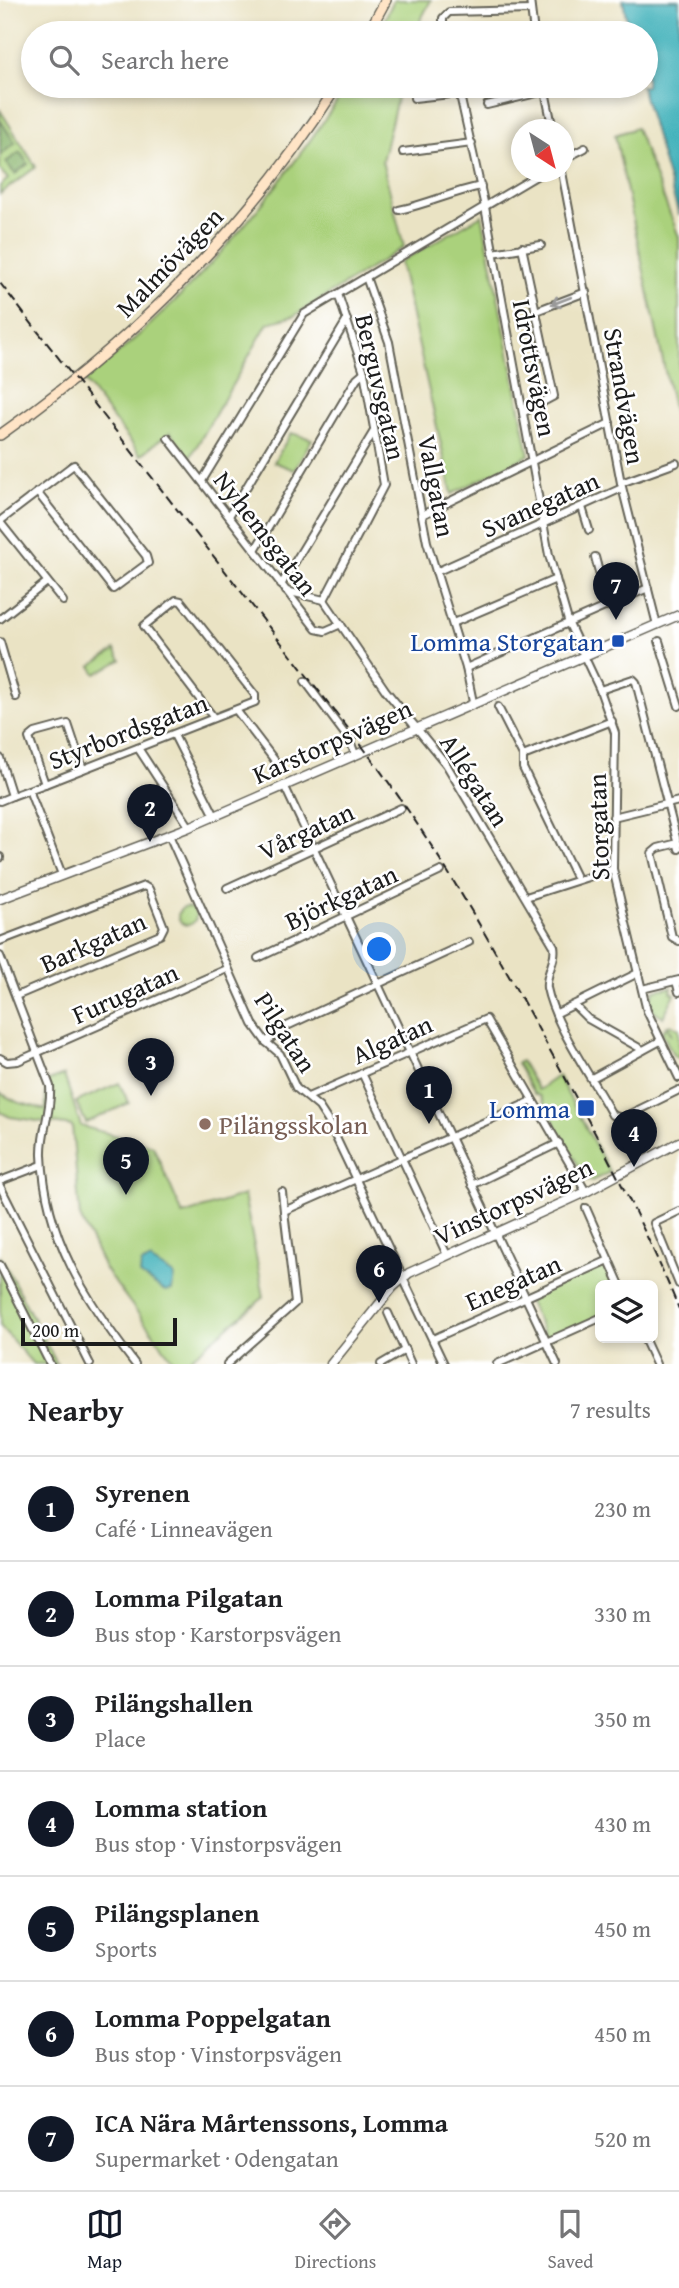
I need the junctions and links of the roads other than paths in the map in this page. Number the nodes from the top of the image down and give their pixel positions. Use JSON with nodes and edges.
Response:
{"nodes":[{"id":1,"x":386,"y":0,"type":"edge"},
{"id":2,"x":530,"y":0,"type":"edge"},
{"id":3,"x":531,"y":10,"type":"junction"},
{"id":4,"x":375,"y":21,"type":"edge"},
{"id":5,"x":443,"y":21,"type":"edge"},
{"id":6,"x":532,"y":21,"type":"edge"},
{"id":7,"x":329,"y":98,"type":"edge"},
{"id":8,"x":461,"y":98,"type":"edge"},
{"id":9,"x":510,"y":98,"type":"edge"},
{"id":10,"x":546,"y":98,"type":"edge"},
{"id":11,"x":487,"y":105,"type":"dead end"},
{"id":12,"x":551,"y":119,"type":"edge"},
{"id":13,"x":472,"y":143,"type":"junction"},
{"id":14,"x":585,"y":148,"type":"dead end"},
{"id":15,"x":403,"y":152,"type":"dead end"},
{"id":16,"x":574,"y":154,"type":"edge"},
{"id":17,"x":526,"y":182,"type":"edge"},
{"id":18,"x":564,"y":182,"type":"edge"},
{"id":19,"x":481,"y":186,"type":"junction"},
{"id":20,"x":485,"y":207,"type":"junction"},
{"id":21,"x":399,"y":210,"type":"dead end"},
{"id":22,"x":541,"y":245,"type":"dead end"},
{"id":23,"x":522,"y":247,"type":"junction"},
{"id":24,"x":493,"y":253,"type":"junction"},
{"id":25,"x":366,"y":277,"type":"junction"},
{"id":26,"x":586,"y":292,"type":"junction"},
{"id":27,"x":338,"y":294,"type":"junction"},
{"id":28,"x":536,"y":311,"type":"junction"},
{"id":29,"x":347,"y":320,"type":"junction"},
{"id":30,"x":364,"y":372,"type":"junction"},
{"id":31,"x":524,"y":412,"type":"junction"},
{"id":32,"x":610,"y":423,"type":"junction"},
{"id":33,"x":374,"y":430,"type":"junction"},
{"id":34,"x":0,"y":435,"type":"edge"},
{"id":35,"x":168,"y":438,"type":"dead end"},
{"id":36,"x":534,"y":461,"type":"junction"},
{"id":37,"x":676,"y":463,"type":"dead end"},
{"id":38,"x":202,"y":481,"type":"junction"},
{"id":39,"x":622,"y":485,"type":"junction"},
{"id":40,"x":37,"y":492,"type":"junction"},
{"id":41,"x":582,"y":507,"type":"junction"},
{"id":42,"x":422,"y":515,"type":"junction"},
{"id":43,"x":229,"y":516,"type":"junction"},
{"id":44,"x":0,"y":521,"type":"edge"},
{"id":45,"x":544,"y":524,"type":"junction"},
{"id":46,"x":589,"y":530,"type":"dead end"},
{"id":47,"x":255,"y":550,"type":"junction"},
{"id":48,"x":595,"y":557,"type":"dead end"},
{"id":49,"x":436,"y":572,"type":"junction"},
{"id":50,"x":556,"y":579,"type":"junction"},
{"id":51,"x":47,"y":582,"type":"junction"},
{"id":52,"x":284,"y":588,"type":"junction"},
{"id":53,"x":648,"y":588,"type":"junction"},
{"id":54,"x":324,"y":600,"type":"junction"},
{"id":55,"x":63,"y":601,"type":"dead end"},
{"id":56,"x":607,"y":606,"type":"junction"},
{"id":57,"x":679,"y":615,"type":"edge"},
{"id":58,"x":0,"y":619,"type":"edge"},
{"id":59,"x":453,"y":623,"type":"junction"},
{"id":60,"x":341,"y":624,"type":"junction"},
{"id":61,"x":569,"y":624,"type":"junction"},
{"id":62,"x":657,"y":625,"type":"junction"},
{"id":63,"x":659,"y":641,"type":"dead end"},
{"id":64,"x":0,"y":642,"type":"edge"},
{"id":65,"x":584,"y":654,"type":"junction"},
{"id":66,"x":466,"y":668,"type":"junction"},
{"id":67,"x":305,"y":681,"type":"dead end"},
{"id":68,"x":600,"y":690,"type":"junction"},
{"id":69,"x":16,"y":697,"type":"dead end"},
{"id":70,"x":473,"y":702,"type":"junction"},
{"id":71,"x":679,"y":706,"type":"edge"},
{"id":72,"x":498,"y":707,"type":"dead end"},
{"id":73,"x":236,"y":710,"type":"junction"},
{"id":74,"x":214,"y":718,"type":"junction"},
{"id":75,"x":612,"y":721,"type":"junction"},
{"id":76,"x":416,"y":727,"type":"junction"},
{"id":77,"x":174,"y":734,"type":"junction"},
{"id":78,"x":138,"y":748,"type":"junction"},
{"id":79,"x":355,"y":754,"type":"junction"},
{"id":80,"x":523,"y":756,"type":"junction"},
{"id":81,"x":0,"y":758,"type":"edge"},
{"id":82,"x":279,"y":766,"type":"dead end"},
{"id":83,"x":83,"y":769,"type":"junction"},
{"id":84,"x":45,"y":785,"type":"junction"},
{"id":85,"x":284,"y":785,"type":"junction"},
{"id":86,"x":29,"y":790,"type":"junction"},
{"id":87,"x":12,"y":796,"type":"junction"},
{"id":88,"x":679,"y":800,"type":"edge"},
{"id":89,"x":0,"y":801,"type":"edge"},
{"id":90,"x":669,"y":803,"type":"junction"},
{"id":91,"x":401,"y":808,"type":"dead end"},
{"id":92,"x":213,"y":812,"type":"dead end"},
{"id":93,"x":613,"y":817,"type":"junction"},
{"id":94,"x":187,"y":824,"type":"dead end"},
{"id":95,"x":169,"y":835,"type":"junction"},
{"id":96,"x":678,"y":846,"type":"edge"},
{"id":97,"x":314,"y":848,"type":"junction"},
{"id":98,"x":613,"y":869,"type":"junction"},
{"id":99,"x":441,"y":871,"type":"dead end"},
{"id":100,"x":61,"y":872,"type":"dead end"},
{"id":101,"x":577,"y":878,"type":"junction"},
{"id":102,"x":227,"y":888,"type":"dead end"},
{"id":103,"x":526,"y":897,"type":"junction"},
{"id":104,"x":0,"y":899,"type":"edge"},
{"id":105,"x":346,"y":916,"type":"junction"},
{"id":106,"x":0,"y":941,"type":"edge"},
{"id":107,"x":679,"y":941,"type":"edge"},
{"id":108,"x":469,"y":942,"type":"dead end"},
{"id":109,"x":0,"y":956,"type":"edge"},
{"id":110,"x":258,"y":958,"type":"dead end"},
{"id":111,"x":228,"y":969,"type":"junction"},
{"id":112,"x":638,"y":974,"type":"junction"},
{"id":113,"x":678,"y":981,"type":"edge"},
{"id":114,"x":379,"y":985,"type":"junction"},
{"id":115,"x":642,"y":989,"type":"junction"},
{"id":116,"x":679,"y":992,"type":"edge"},
{"id":117,"x":16,"y":996,"type":"junction"},
{"id":118,"x":574,"y":1005,"type":"junction"},
{"id":119,"x":558,"y":1013,"type":"junction"},
{"id":120,"x":660,"y":1041,"type":"junction"},
{"id":121,"x":266,"y":1042,"type":"junction"},
{"id":122,"x":643,"y":1050,"type":"junction"},
{"id":123,"x":38,"y":1052,"type":"junction"},
{"id":124,"x":411,"y":1053,"type":"junction"},
{"id":125,"x":0,"y":1058,"type":"edge"},
{"id":126,"x":671,"y":1060,"type":"junction"},
{"id":127,"x":679,"y":1061,"type":"edge"},
{"id":128,"x":362,"y":1073,"type":"junction"},
{"id":129,"x":592,"y":1078,"type":"junction"},
{"id":130,"x":679,"y":1079,"type":"edge"},
{"id":131,"x":679,"y":1090,"type":"edge"},
{"id":132,"x":308,"y":1097,"type":"junction"},
{"id":133,"x":532,"y":1101,"type":"junction"},
{"id":134,"x":450,"y":1137,"type":"junction"},
{"id":135,"x":679,"y":1142,"type":"edge"},
{"id":136,"x":559,"y":1143,"type":"junction"},
{"id":137,"x":402,"y":1160,"type":"junction"},
{"id":138,"x":43,"y":1165,"type":"junction"},
{"id":139,"x":356,"y":1181,"type":"junction"},
{"id":140,"x":0,"y":1184,"type":"edge"},
{"id":141,"x":472,"y":1185,"type":"junction"},
{"id":142,"x":282,"y":1192,"type":"dead end"},
{"id":143,"x":586,"y":1192,"type":"junction"},
{"id":144,"x":586,"y":1208,"type":"dead end"},
{"id":145,"x":284,"y":1211,"type":"junction"},
{"id":146,"x":679,"y":1211,"type":"edge"},
{"id":147,"x":495,"y":1233,"type":"junction"},
{"id":148,"x":447,"y":1255,"type":"junction"},
{"id":149,"x":609,"y":1260,"type":"junction"},
{"id":150,"x":0,"y":1265,"type":"edge"},
{"id":151,"x":676,"y":1268,"type":"edge"},
{"id":152,"x":402,"y":1279,"type":"junction"},
{"id":153,"x":618,"y":1280,"type":"edge"},
{"id":154,"x":679,"y":1284,"type":"edge"},
{"id":155,"x":525,"y":1297,"type":"junction"},
{"id":156,"x":388,"y":1312,"type":"dead end"},
{"id":157,"x":595,"y":1320,"type":"edge"},
{"id":158,"x":432,"y":1339,"type":"junction"},
{"id":159,"x":546,"y":1342,"type":"junction"},
{"id":160,"x":646,"y":1343,"type":"edge"},
{"id":161,"x":405,"y":1350,"type":"junction"},
{"id":162,"x":50,"y":1364,"type":"edge"},
{"id":163,"x":90,"y":1364,"type":"edge"},
{"id":164,"x":135,"y":1364,"type":"edge"},
{"id":165,"x":228,"y":1364,"type":"edge"},
{"id":166,"x":331,"y":1364,"type":"edge"},
{"id":167,"x":381,"y":1364,"type":"edge"},
{"id":168,"x":411,"y":1364,"type":"edge"},
{"id":169,"x":444,"y":1364,"type":"edge"},
{"id":170,"x":497,"y":1364,"type":"edge"},
{"id":171,"x":557,"y":1364,"type":"edge"},
{"id":172,"x":656,"y":1364,"type":"edge"}],
"edges":[{"from":1,"to":4,"type":"main road"},
{"from":2,"to":3,"type":"street"},
{"from":3,"to":5,"type":"street"},
{"from":3,"to":6,"type":"street"},
{"from":7,"to":34,"type":"main road","name":"Malmövägen"},
{"from":8,"to":13,"type":"street","name":"Idrottsvägen"},
{"from":9,"to":11,"type":"street"},
{"from":10,"to":12,"type":"street"},
{"from":13,"to":15,"type":"street"},
{"from":13,"to":19,"type":"street","name":"Idrottsvägen"},
{"from":14,"to":16,"type":"street"},
{"from":17,"to":20,"type":"street"},
{"from":18,"to":26,"type":"street","name":"Strandvägen"},
{"from":19,"to":20,"type":"street","name":"Idrottsvägen"},
{"from":19,"to":21,"type":"street"},
{"from":20,"to":24,"type":"street","name":"Idrottsvägen"},
{"from":20,"to":25,"type":"street"},
{"from":22,"to":23,"type":"street"},
{"from":23,"to":24,"type":"street"},
{"from":23,"to":28,"type":"street"},
{"from":24,"to":31,"type":"street","name":"Idrottsvägen"},
{"from":25,"to":27,"type":"street"},
{"from":25,"to":42,"type":"street","name":"Vallgatan"},
{"from":26,"to":28,"type":"street","one_way":true},
{"from":26,"to":32,"type":"street","name":"Strandvägen"},
{"from":27,"to":29,"type":"street","name":"Berguvsgatan"},
{"from":27,"to":38,"type":"street"},
{"from":28,"to":31,"type":"street"},
{"from":29,"to":30,"type":"street","name":"Berguvsgatan"},
{"from":29,"to":43,"type":"street"},
{"from":30,"to":33,"type":"street","name":"Berguvsgatan"},
{"from":30,"to":47,"type":"street"},
{"from":31,"to":36,"type":"street","name":"Idrottsvägen"},
{"from":32,"to":36,"type":"street"},
{"from":32,"to":39,"type":"street","name":"Strandvägen"},
{"from":33,"to":52,"type":"street"},
{"from":33,"to":54,"type":"street","name":"Berguvsgatan"},
{"from":35,"to":38,"type":"street","name":"Nyhemsgatan"},
{"from":36,"to":42,"type":"street"},
{"from":36,"to":45,"type":"street","name":"Idrottsvägen"},
{"from":37,"to":39,"type":"street","name":"Svanegatan"},
{"from":38,"to":43,"type":"street","name":"Nyhemsgatan"},
{"from":39,"to":41,"type":"street","name":"Svanegatan"},
{"from":39,"to":53,"type":"street","name":"Strandvägen"},
{"from":40,"to":40,"type":"street"},
{"from":40,"to":44,"type":"street"},
{"from":41,"to":45,"type":"street","name":"Svanegatan"},
{"from":41,"to":46,"type":"street"},
{"from":42,"to":49,"type":"street","name":"Vallgatan"},
{"from":43,"to":47,"type":"street","name":"Nyhemsgatan"},
{"from":44,"to":51,"type":"street"},
{"from":45,"to":49,"type":"street","name":"Svanegatan"},
{"from":45,"to":50,"type":"street","name":"Idrottsvägen"},
{"from":47,"to":52,"type":"street","name":"Nyhemsgatan"},
{"from":48,"to":56,"type":"street"},
{"from":49,"to":59,"type":"street","name":"Vallgatan"},
{"from":50,"to":59,"type":"street"},
{"from":50,"to":61,"type":"street","name":"Idrottsvägen"},
{"from":51,"to":55,"type":"street"},
{"from":51,"to":58,"type":"street"},
{"from":52,"to":54,"type":"street"},
{"from":52,"to":60,"type":"street","name":"Nyhemsgatan"},
{"from":53,"to":56,"type":"street"},
{"from":53,"to":62,"type":"street","name":"Strandvägen"},
{"from":54,"to":60,"type":"street","name":"Allégatan"},
{"from":56,"to":61,"type":"street"},
{"from":57,"to":62,"type":"street","name":"Karstorpsvägen"},
{"from":59,"to":66,"type":"street","name":"Vallgatan"},
{"from":60,"to":76,"type":"street","name":"Allégatan"},
{"from":61,"to":65,"type":"street","name":"Idrottsvägen"},
{"from":61,"to":66,"type":"street"},
{"from":62,"to":65,"type":"street","name":"Karstorpsvägen"},
{"from":63,"to":71,"type":"street"},
{"from":64,"to":69,"type":"street"},
{"from":65,"to":68,"type":"street","name":"Storgatan"},
{"from":65,"to":70,"type":"street","name":"Karstorpsvägen"},
{"from":66,"to":70,"type":"street","name":"Vallgatan"},
{"from":67,"to":79,"type":"street"},
{"from":68,"to":75,"type":"street","name":"Storgatan"},
{"from":68,"to":90,"type":"street"},
{"from":70,"to":76,"type":"street","name":"Karstorpsvägen"},
{"from":72,"to":80,"type":"street"},
{"from":73,"to":74,"type":"street","name":"Styrbordsgatan"},
{"from":73,"to":74,"type":"street","name":"Styrbordsgatan"},
{"from":73,"to":82,"type":"street"},
{"from":74,"to":77,"type":"street","name":"Styrbordsgatan"},
{"from":75,"to":80,"type":"street"},
{"from":75,"to":93,"type":"street","name":"Storgatan"},
{"from":76,"to":79,"type":"street","name":"Karstorpsvägen"},
{"from":76,"to":103,"type":"street","name":"Allégatan"},
{"from":77,"to":78,"type":"street","name":"Styrbordsgatan"},
{"from":77,"to":92,"type":"street"},
{"from":78,"to":83,"type":"street","name":"Styrbordsgatan"},
{"from":78,"to":94,"type":"street"},
{"from":79,"to":85,"type":"street","name":"Karstorpsvägen"},
{"from":80,"to":101,"type":"street"},
{"from":81,"to":87,"type":"street"},
{"from":83,"to":84,"type":"street","name":"Styrbordsgatan"},
{"from":83,"to":84,"type":"street"},
{"from":84,"to":86,"type":"street","name":"Styrbordsgatan"},
{"from":85,"to":95,"type":"street","name":"Karstorpsvägen"},
{"from":85,"to":97,"type":"street"},
{"from":86,"to":87,"type":"street","name":"Styrbordsgatan"},
{"from":86,"to":100,"type":"street"},
{"from":87,"to":89,"type":"street","name":"Styrbordsgatan"},
{"from":88,"to":90,"type":"street"},
{"from":90,"to":93,"type":"street"},
{"from":90,"to":96,"type":"street"},
{"from":91,"to":97,"type":"street","name":"Vårgatan"},
{"from":93,"to":98,"type":"street","name":"Storgatan"},
{"from":95,"to":104,"type":"street","name":"Karstorpsvägen"},
{"from":95,"to":111,"type":"street","name":"Pilgatan"},
{"from":96,"to":107,"type":"street"},
{"from":97,"to":102,"type":"street","name":"Vårgatan"},
{"from":97,"to":105,"type":"street"},
{"from":98,"to":101,"type":"street"},
{"from":98,"to":112,"type":"street","name":"Storgatan"},
{"from":99,"to":105,"type":"street","name":"Björkgatan"},
{"from":101,"to":103,"type":"street"},
{"from":103,"to":119,"type":"street","name":"Allégatan"},
{"from":105,"to":110,"type":"street","name":"Björkgatan"},
{"from":105,"to":114,"type":"street"},
{"from":106,"to":117,"type":"street","name":"Barkgatan"},
{"from":108,"to":114,"type":"street"},
{"from":109,"to":117,"type":"street"},
{"from":111,"to":121,"type":"street","name":"Pilgatan"},
{"from":111,"to":123,"type":"street","name":"Furugatan"},
{"from":112,"to":115,"type":"street","name":"Storgatan"},
{"from":112,"to":118,"type":"street"},
{"from":113,"to":115,"type":"street"},
{"from":113,"to":116,"type":"street"},
{"from":114,"to":121,"type":"street"},
{"from":114,"to":124,"type":"street"},
{"from":115,"to":120,"type":"street","name":"Storgatan"},
{"from":117,"to":123,"type":"street"},
{"from":118,"to":119,"type":"street"},
{"from":118,"to":122,"type":"street"},
{"from":119,"to":129,"type":"street"},
{"from":120,"to":122,"type":"street"},
{"from":120,"to":126,"type":"street","name":"Storgatan"},
{"from":121,"to":132,"type":"street","name":"Pilgatan"},
{"from":122,"to":129,"type":"street"},
{"from":123,"to":125,"type":"street","name":"Furugatan"},
{"from":123,"to":138,"type":"street"},
{"from":124,"to":128,"type":"street","name":"Algatan"},
{"from":124,"to":133,"type":"street","name":"Algatan"},
{"from":124,"to":134,"type":"street"},
{"from":126,"to":127,"type":"street"},
{"from":126,"to":130,"type":"street","name":"Storgatan"},
{"from":128,"to":132,"type":"street","name":"Algatan"},
{"from":128,"to":137,"type":"street"},
{"from":129,"to":131,"type":"street"},
{"from":132,"to":139,"type":"street","name":"Pilgatan"},
{"from":133,"to":134,"type":"street"},
{"from":133,"to":136,"type":"street"},
{"from":134,"to":137,"type":"street"},
{"from":134,"to":141,"type":"street"},
{"from":135,"to":143,"type":"street","name":"Vinstorpsvägen"},
{"from":136,"to":141,"type":"street"},
{"from":136,"to":143,"type":"street"},
{"from":137,"to":139,"type":"street"},
{"from":137,"to":148,"type":"street"},
{"from":138,"to":140,"type":"street"},
{"from":138,"to":164,"type":"street"},
{"from":139,"to":145,"type":"street"},
{"from":139,"to":152,"type":"street","name":"Pilgatan"},
{"from":140,"to":163,"type":"street"},
{"from":141,"to":147,"type":"street"},
{"from":142,"to":145,"type":"street"},
{"from":143,"to":147,"type":"street","name":"Vinstorpsvägen"},
{"from":144,"to":149,"type":"street"},
{"from":145,"to":165,"type":"street"},
{"from":146,"to":151,"type":"street"},
{"from":147,"to":148,"type":"street","name":"Vinstorpsvägen"},
{"from":147,"to":155,"type":"street"},
{"from":148,"to":152,"type":"street","name":"Vinstorpsvägen"},
{"from":149,"to":153,"type":"street"},
{"from":149,"to":155,"type":"street","name":"Enegatan"},
{"from":150,"to":162,"type":"street"},
{"from":151,"to":154,"type":"street"},
{"from":152,"to":158,"type":"street","name":"Pilgatan"},
{"from":152,"to":166,"type":"street","name":"Vinstorpsvägen"},
{"from":155,"to":158,"type":"street","name":"Enegatan"},
{"from":155,"to":159,"type":"street"},
{"from":156,"to":161,"type":"street"},
{"from":157,"to":159,"type":"street"},
{"from":158,"to":169,"type":"street","name":"Pilgatan"},
{"from":159,"to":170,"type":"street"},
{"from":159,"to":171,"type":"street"},
{"from":160,"to":172,"type":"street"},
{"from":161,"to":167,"type":"street"},
{"from":161,"to":168,"type":"street"}]}
